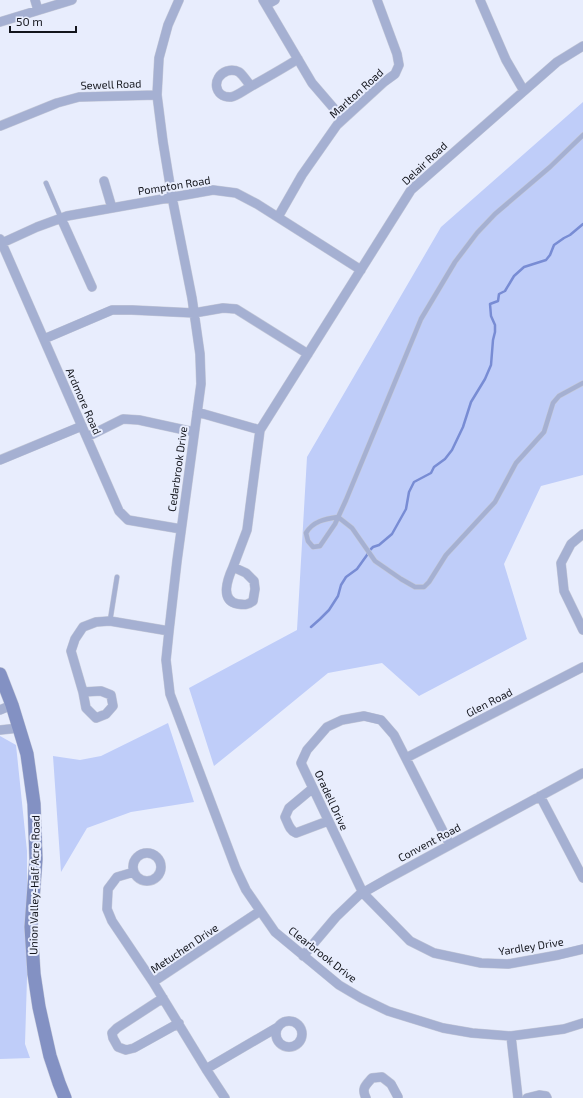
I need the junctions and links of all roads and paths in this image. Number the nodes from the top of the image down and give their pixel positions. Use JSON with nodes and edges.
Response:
{"nodes":[{"id":1,"x":35,"y":0,"type":"edge"},
{"id":2,"x":72,"y":0,"type":"edge"},
{"id":3,"x":179,"y":0,"type":"edge"},
{"id":4,"x":275,"y":0,"type":"edge"},
{"id":5,"x":377,"y":0,"type":"edge"},
{"id":6,"x":480,"y":0,"type":"edge"},
{"id":7,"x":264,"y":2,"type":"edge"},
{"id":8,"x":38,"y":10,"type":"junction"},
{"id":9,"x":0,"y":22,"type":"edge"},
{"id":10,"x":583,"y":46,"type":"edge"},
{"id":11,"x":298,"y":59,"type":"junction"},
{"id":12,"x":251,"y":86,"type":"dead end"},
{"id":13,"x":524,"y":91,"type":"junction"},
{"id":14,"x":157,"y":95,"type":"junction"},
{"id":15,"x":343,"y":119,"type":"junction"},
{"id":16,"x":0,"y":126,"type":"edge"},
{"id":17,"x":583,"y":135,"type":"edge"},
{"id":18,"x":104,"y":181,"type":"dead end"},
{"id":19,"x":46,"y":183,"type":"dead end"},
{"id":20,"x":172,"y":197,"type":"junction"},
{"id":21,"x":112,"y":208,"type":"junction"},
{"id":22,"x":278,"y":217,"type":"junction"},
{"id":23,"x":61,"y":218,"type":"junction"},
{"id":24,"x":1,"y":242,"type":"edge"},
{"id":25,"x":361,"y":270,"type":"junction"},
{"id":26,"x":92,"y":287,"type":"dead end"},
{"id":27,"x":194,"y":313,"type":"junction"},
{"id":28,"x":44,"y":339,"type":"junction"},
{"id":29,"x":308,"y":354,"type":"junction"},
{"id":30,"x":583,"y":383,"type":"edge"},
{"id":31,"x":197,"y":412,"type":"junction"},
{"id":32,"x":82,"y":426,"type":"junction"},
{"id":33,"x":260,"y":430,"type":"junction"},
{"id":34,"x":194,"y":432,"type":"junction"},
{"id":35,"x":87,"y":437,"type":"junction"},
{"id":36,"x":0,"y":460,"type":"edge"},
{"id":37,"x":338,"y":517,"type":"junction"},
{"id":38,"x":181,"y":529,"type":"junction"},
{"id":39,"x":583,"y":534,"type":"edge"},
{"id":40,"x":233,"y":567,"type":"dead end"},
{"id":41,"x":117,"y":577,"type":"dead end"},
{"id":42,"x":110,"y":622,"type":"junction"},
{"id":43,"x":583,"y":630,"type":"edge"},
{"id":44,"x":169,"y":631,"type":"junction"},
{"id":45,"x":583,"y":667,"type":"edge"},
{"id":46,"x":0,"y":674,"type":"edge"},
{"id":47,"x":83,"y":692,"type":"dead end"},
{"id":48,"x":6,"y":708,"type":"edge"},
{"id":49,"x":18,"y":728,"type":"junction"},
{"id":50,"x":0,"y":730,"type":"edge"},
{"id":51,"x":188,"y":741,"type":"joint"},
{"id":52,"x":406,"y":758,"type":"junction"},
{"id":53,"x":583,"y":773,"type":"edge"},
{"id":54,"x":313,"y":788,"type":"junction"},
{"id":55,"x":540,"y":796,"type":"junction"},
{"id":56,"x":328,"y":820,"type":"junction"},
{"id":57,"x":450,"y":845,"type":"junction"},
{"id":58,"x":134,"y":872,"type":"dead end"},
{"id":59,"x":583,"y":878,"type":"edge"},
{"id":60,"x":363,"y":894,"type":"junction"},
{"id":61,"x":260,"y":911,"type":"junction"},
{"id":62,"x":583,"y":949,"type":"edge"},
{"id":63,"x":303,"y":956,"type":"junction"},
{"id":64,"x":153,"y":982,"type":"junction"},
{"id":65,"x":163,"y":998,"type":"junction"},
{"id":66,"x":179,"y":1023,"type":"junction"},
{"id":67,"x":583,"y":1023,"type":"edge"},
{"id":68,"x":278,"y":1027,"type":"dead end"},
{"id":69,"x":511,"y":1036,"type":"junction"},
{"id":70,"x":206,"y":1069,"type":"junction"},
{"id":71,"x":65,"y":1098,"type":"edge"},
{"id":72,"x":225,"y":1098,"type":"edge"},
{"id":73,"x":366,"y":1098,"type":"edge"},
{"id":74,"x":398,"y":1098,"type":"edge"},
{"id":75,"x":518,"y":1098,"type":"edge"},
{"id":76,"x":527,"y":1098,"type":"edge"},
{"id":77,"x":548,"y":1098,"type":"edge"}],
"edges":[{"from":1,"to":8,"type":"street"},
{"from":2,"to":8,"type":"street"},
{"from":3,"to":14,"type":"street"},
{"from":4,"to":7,"type":"street"},
{"from":5,"to":15,"type":"street","name":"Marlton Road"},
{"from":6,"to":13,"type":"street"},
{"from":7,"to":11,"type":"street"},
{"from":8,"to":9,"type":"street"},
{"from":10,"to":13,"type":"street","name":"Delair Road"},
{"from":11,"to":12,"type":"street"},
{"from":11,"to":15,"type":"street"},
{"from":13,"to":25,"type":"street","name":"Delair Road"},
{"from":14,"to":16,"type":"street","name":"Sewell Road"},
{"from":14,"to":20,"type":"street"},
{"from":15,"to":22,"type":"street","name":"Marlton Road"},
{"from":17,"to":37,"type":"lane"},
{"from":18,"to":21,"type":"street"},
{"from":19,"to":23,"type":"lane"},
{"from":20,"to":21,"type":"street","name":"Pompton Road"},
{"from":20,"to":22,"type":"street","name":"Pompton Road"},
{"from":20,"to":27,"type":"street","name":"Cedarbrook Drive"},
{"from":21,"to":23,"type":"street","name":"Pompton Road"},
{"from":22,"to":25,"type":"street","name":"Pompton Road"},
{"from":23,"to":24,"type":"street","name":"Pompton Road"},
{"from":23,"to":26,"type":"street"},
{"from":24,"to":28,"type":"street","name":"Ardmore Road"},
{"from":25,"to":29,"type":"street","name":"Delair Road"},
{"from":27,"to":28,"type":"street"},
{"from":27,"to":29,"type":"street"},
{"from":27,"to":31,"type":"street","name":"Cedarbrook Drive"},
{"from":28,"to":32,"type":"street","name":"Ardmore Road"},
{"from":29,"to":33,"type":"street","name":"Delair Road"},
{"from":30,"to":37,"type":"lane"},
{"from":31,"to":33,"type":"street"},
{"from":31,"to":34,"type":"street","name":"Cedarbrook Drive"},
{"from":32,"to":35,"type":"street","name":"Ardmore Road"},
{"from":32,"to":36,"type":"street"},
{"from":33,"to":40,"type":"street"},
{"from":34,"to":35,"type":"street"},
{"from":34,"to":38,"type":"street","name":"Cedarbrook Drive"},
{"from":35,"to":38,"type":"street","name":"Ardmore Road"},
{"from":37,"to":37,"type":"lane"},
{"from":38,"to":44,"type":"street","name":"Cedarbrook Drive"},
{"from":39,"to":43,"type":"street"},
{"from":41,"to":42,"type":"lane"},
{"from":42,"to":44,"type":"street"},
{"from":42,"to":47,"type":"street"},
{"from":44,"to":51,"type":"street","name":"Cedarbrook Drive"},
{"from":45,"to":52,"type":"street","name":"Glen Road"},
{"from":46,"to":48,"type":"street","name":"Union Valley-Half Acre Road"},
{"from":48,"to":49,"type":"street","name":"Union Valley-Half Acre Road"},
{"from":49,"to":50,"type":"street"},
{"from":49,"to":71,"type":"street","name":"Union Valley-Half Acre Road"},
{"from":51,"to":61,"type":"street","name":"Clearbrook Drive"},
{"from":52,"to":54,"type":"street","name":"Oradell Drive"},
{"from":52,"to":57,"type":"street","name":"Oradell Drive"},
{"from":53,"to":55,"type":"street","name":"Convent Road"},
{"from":54,"to":56,"type":"street","name":"Oradell Drive"},
{"from":54,"to":56,"type":"street"},
{"from":55,"to":57,"type":"street","name":"Convent Road"},
{"from":55,"to":59,"type":"street"},
{"from":56,"to":60,"type":"street","name":"Oradell Drive"},
{"from":57,"to":60,"type":"street","name":"Convent Road"},
{"from":58,"to":64,"type":"street"},
{"from":60,"to":62,"type":"street","name":"Yardley Drive"},
{"from":60,"to":63,"type":"street","name":"Convent Road"},
{"from":61,"to":63,"type":"street","name":"Clearbrook Drive"},
{"from":61,"to":64,"type":"street","name":"Metuchen Drive"},
{"from":63,"to":69,"type":"street","name":"Clearbrook Drive"},
{"from":64,"to":65,"type":"street","name":"Metuchen Drive"},
{"from":65,"to":66,"type":"street","name":"Metuchen Drive"},
{"from":65,"to":66,"type":"street"},
{"from":66,"to":70,"type":"street","name":"Metuchen Drive"},
{"from":67,"to":69,"type":"street","name":"Clearbrook Drive"},
{"from":68,"to":70,"type":"street"},
{"from":69,"to":75,"type":"street"},
{"from":70,"to":72,"type":"street","name":"Metuchen Drive"},
{"from":73,"to":74,"type":"street"},
{"from":76,"to":77,"type":"street"}]}
